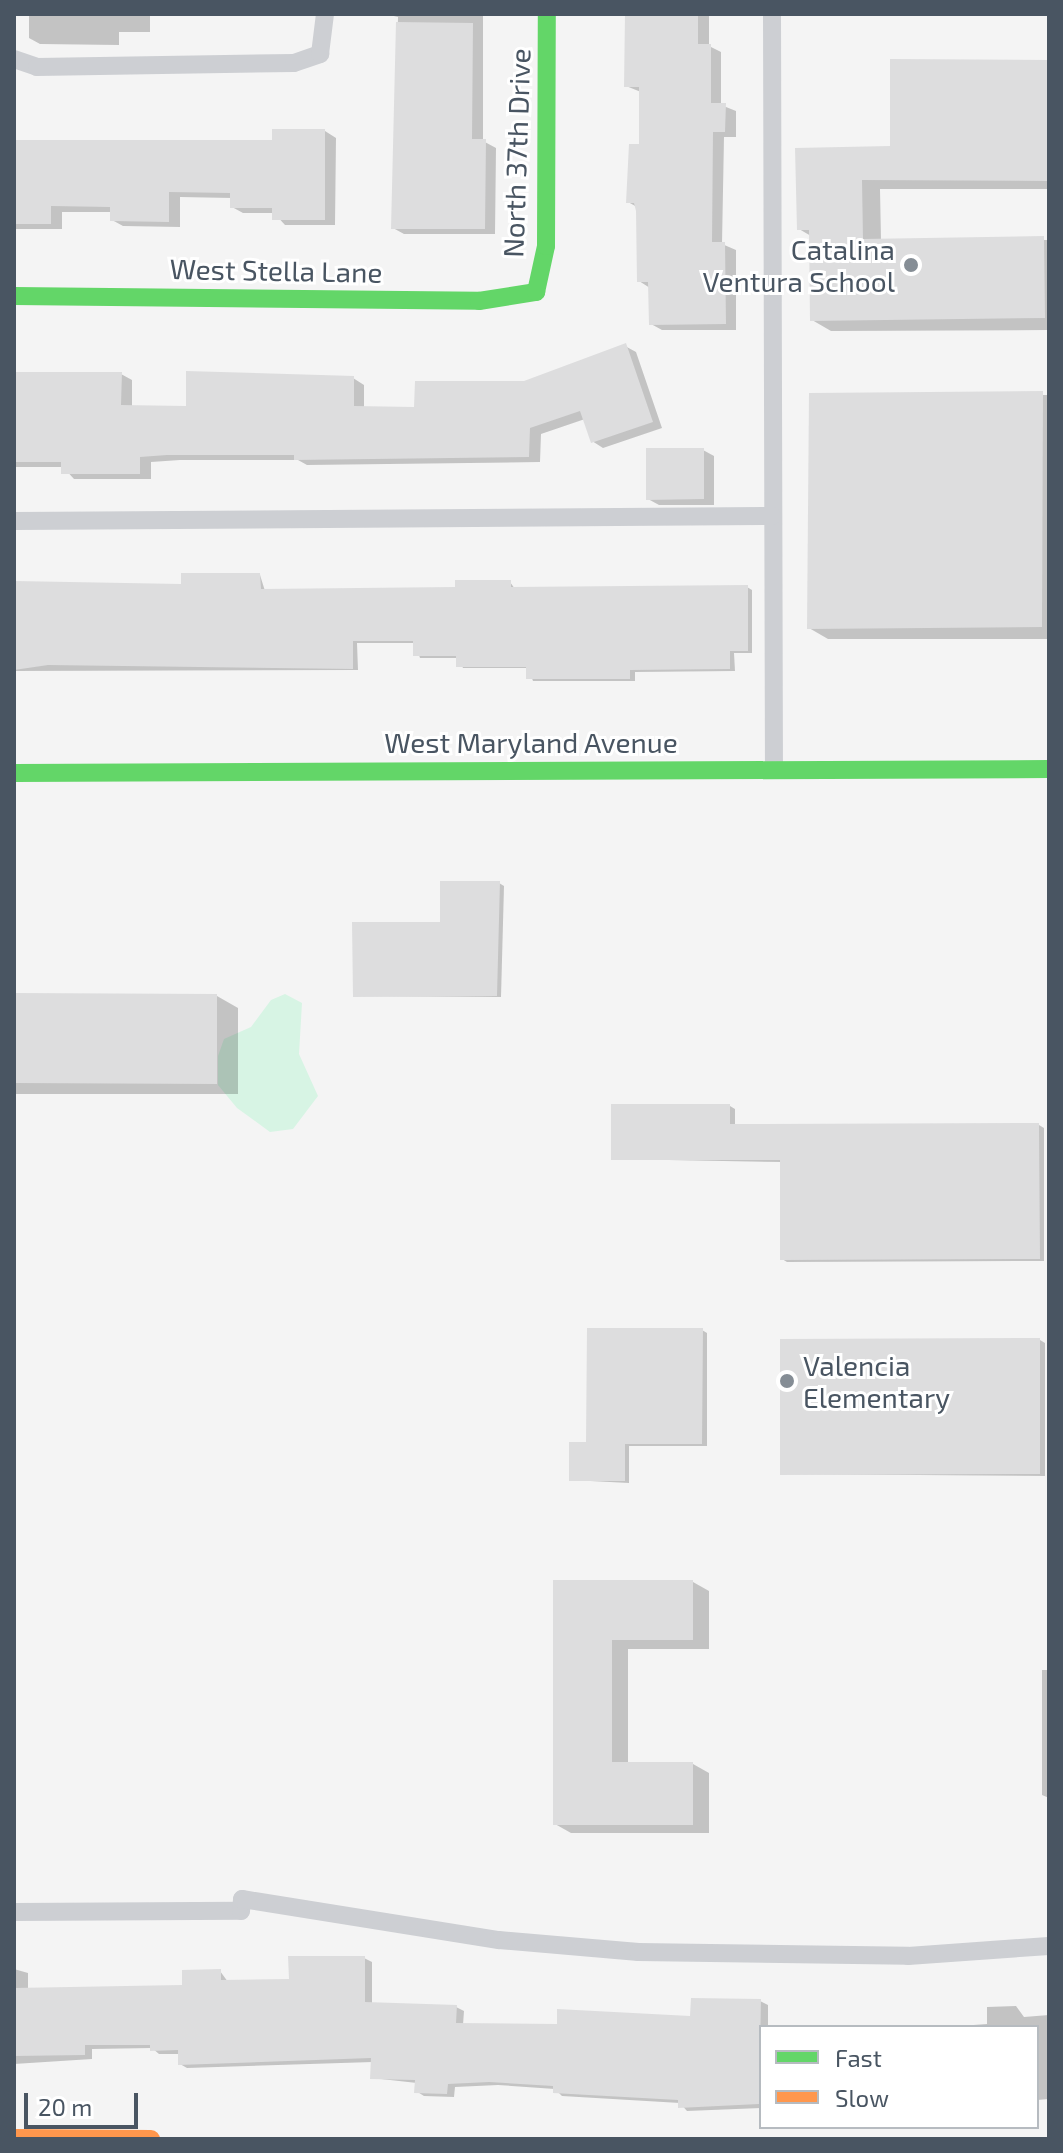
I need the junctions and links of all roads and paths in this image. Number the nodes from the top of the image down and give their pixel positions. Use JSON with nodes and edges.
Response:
{"nodes":[{"id":1,"x":325,"y":14,"type":"edge"},
{"id":2,"x":547,"y":14,"type":"edge"},
{"id":3,"x":772,"y":14,"type":"edge"},
{"id":4,"x":14,"y":59,"type":"edge"},
{"id":5,"x":536,"y":292,"type":"joint"},
{"id":6,"x":14,"y":296,"type":"edge"},
{"id":7,"x":772,"y":516,"type":"junction"},
{"id":8,"x":14,"y":521,"type":"edge"},
{"id":9,"x":774,"y":769,"type":"junction"},
{"id":10,"x":1049,"y":769,"type":"edge"},
{"id":11,"x":14,"y":773,"type":"edge"},
{"id":12,"x":14,"y":1912,"type":"edge"},
{"id":13,"x":1049,"y":1946,"type":"edge"},
{"id":14,"x":14,"y":2138,"type":"edge"},
{"id":15,"x":151,"y":2139,"type":"edge"}],
"edges":[{"from":1,"to":4,"type":"lane"},
{"from":2,"to":5,"type":"street","name":"North 37th Drive"},
{"from":3,"to":7,"type":"lane"},
{"from":5,"to":6,"type":"street","name":"West Stella Lane"},
{"from":7,"to":8,"type":"lane"},
{"from":7,"to":9,"type":"lane"},
{"from":9,"to":10,"type":"street","name":"West Maryland Avenue"},
{"from":9,"to":11,"type":"street","name":"West Maryland Avenue"},
{"from":12,"to":13,"type":"lane"},
{"from":14,"to":15,"type":"street"}]}
